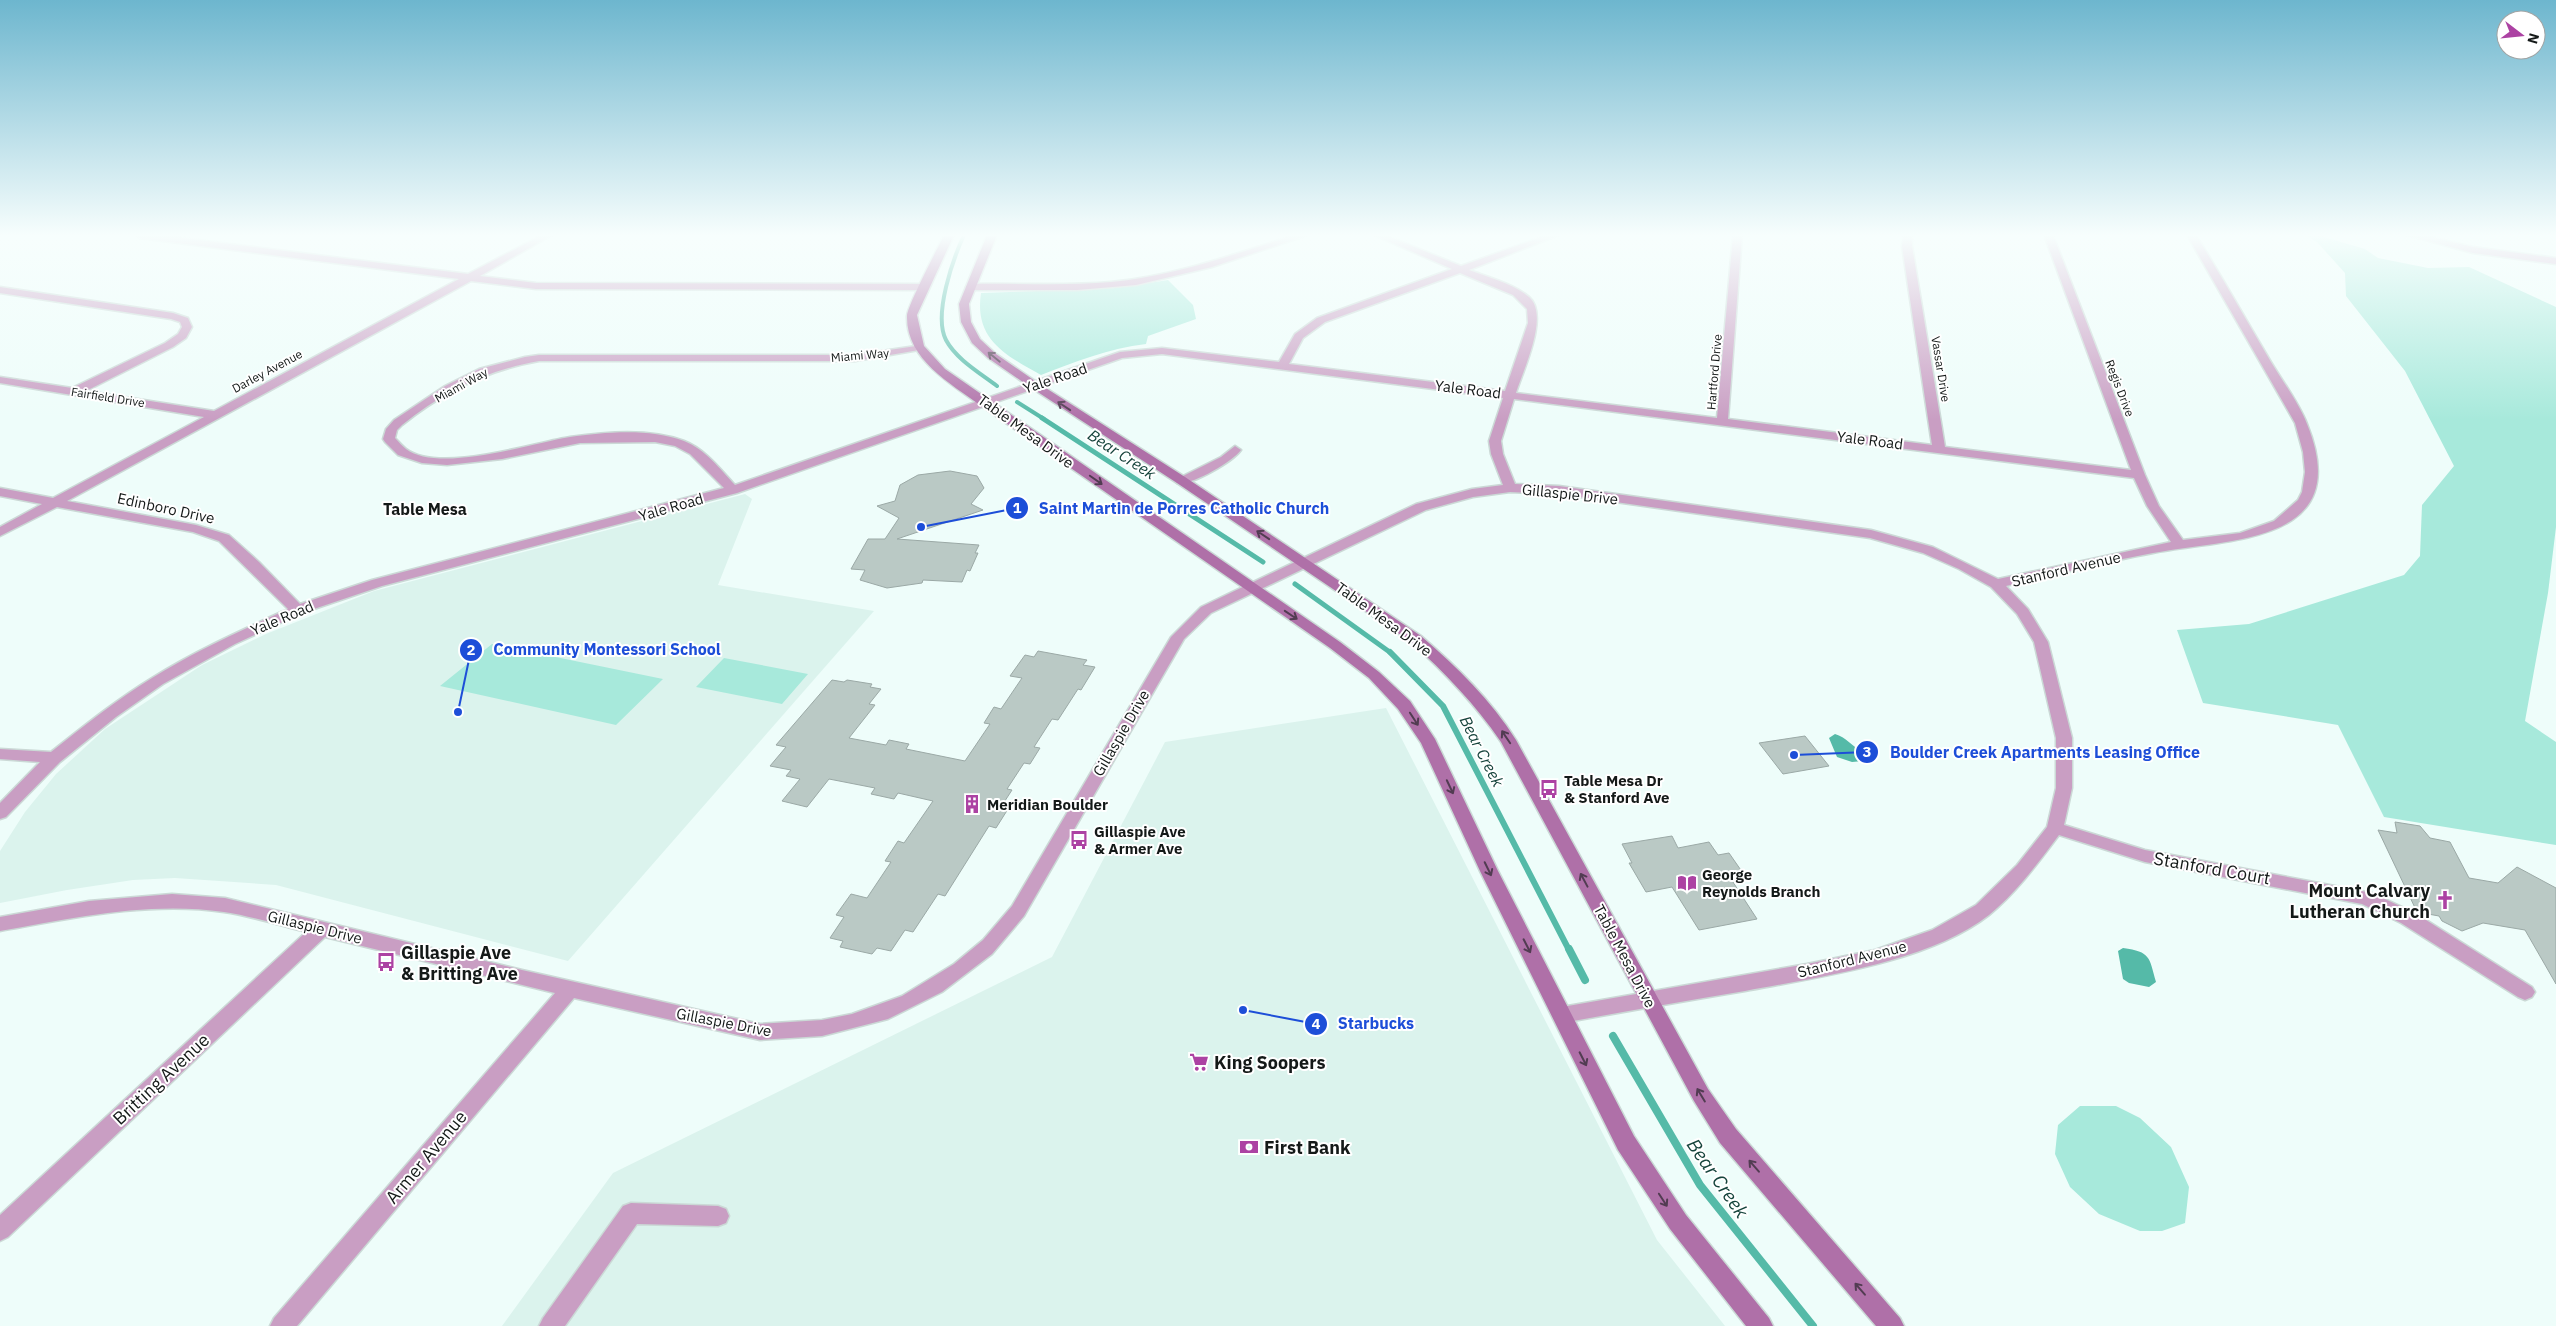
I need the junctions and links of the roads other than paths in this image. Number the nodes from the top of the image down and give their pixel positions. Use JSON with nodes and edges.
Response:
{"nodes":[{"id":1,"x":46,"y":297,"type":"edge"},
{"id":2,"x":434,"y":297,"type":"edge"},
{"id":3,"x":919,"y":297,"type":"edge"},
{"id":4,"x":967,"y":297,"type":"edge"},
{"id":5,"x":1383,"y":297,"type":"edge"},
{"id":6,"x":1522,"y":297,"type":"edge"},
{"id":7,"x":1733,"y":297,"type":"edge"},
{"id":8,"x":1915,"y":297,"type":"edge"},
{"id":9,"x":2072,"y":297,"type":"edge"},
{"id":10,"x":2228,"y":297,"type":"edge"},
{"id":11,"x":920,"y":347,"type":"junction"},
{"id":12,"x":1282,"y":366,"type":"junction"},
{"id":13,"x":0,"y":380,"type":"edge"},
{"id":14,"x":1034,"y":385,"type":"junction"},
{"id":15,"x":74,"y":392,"type":"junction"},
{"id":16,"x":1509,"y":394,"type":"junction"},
{"id":17,"x":984,"y":402,"type":"junction"},
{"id":18,"x":215,"y":415,"type":"junction"},
{"id":19,"x":1722,"y":422,"type":"junction"},
{"id":20,"x":1939,"y":449,"type":"junction"},
{"id":21,"x":1235,"y":450,"type":"dead end"},
{"id":22,"x":2139,"y":475,"type":"junction"},
{"id":23,"x":1180,"y":480,"type":"junction"},
{"id":24,"x":1510,"y":488,"type":"junction"},
{"id":25,"x":733,"y":490,"type":"junction"},
{"id":26,"x":0,"y":492,"type":"edge"},
{"id":27,"x":55,"y":502,"type":"junction"},
{"id":28,"x":0,"y":532,"type":"edge"},
{"id":29,"x":2179,"y":544,"type":"junction"},
{"id":30,"x":1304,"y":562,"type":"junction"},
{"id":31,"x":1996,"y":584,"type":"junction"},
{"id":32,"x":1250,"y":588,"type":"junction"},
{"id":33,"x":297,"y":610,"type":"junction"},
{"id":34,"x":0,"y":754,"type":"edge"},
{"id":35,"x":54,"y":758,"type":"junction"},
{"id":36,"x":0,"y":814,"type":"edge"},
{"id":37,"x":2055,"y":828,"type":"junction"},
{"id":38,"x":0,"y":924,"type":"edge"},
{"id":39,"x":322,"y":928,"type":"junction"},
{"id":40,"x":570,"y":989,"type":"junction"},
{"id":41,"x":2525,"y":992,"type":"dead end"},
{"id":42,"x":1648,"y":1000,"type":"junction"},
{"id":43,"x":1562,"y":1015,"type":"junction"},
{"id":44,"x":718,"y":1216,"type":"dead end"},
{"id":45,"x":0,"y":1230,"type":"edge"},
{"id":46,"x":282,"y":1326,"type":"edge"},
{"id":47,"x":551,"y":1326,"type":"edge"},
{"id":48,"x":1761,"y":1326,"type":"edge"},
{"id":49,"x":1892,"y":1326,"type":"edge"}],
"edges":[{"from":1,"to":15,"type":"street"},
{"from":2,"to":18,"type":"street","name":"Darley Avenue"},
{"from":3,"to":11,"type":"street","name":"Table Mesa Drive"},
{"from":14,"to":4,"type":"street","name":"Table Mesa Drive","one_way":true},
{"from":5,"to":12,"type":"street"},
{"from":6,"to":16,"type":"street"},
{"from":7,"to":19,"type":"street","name":"Hartford Drive"},
{"from":8,"to":20,"type":"street","name":"Vassar Drive"},
{"from":9,"to":22,"type":"street","name":"Regis Drive"},
{"from":10,"to":29,"type":"street","name":"Stanford Avenue"},
{"from":11,"to":17,"type":"street","name":"Table Mesa Drive"},
{"from":11,"to":25,"type":"street","name":"Miami Way"},
{"from":12,"to":14,"type":"street","name":"Yale Road"},
{"from":12,"to":16,"type":"street","name":"Yale Road"},
{"from":13,"to":15,"type":"street","name":"Fairfield Drive"},
{"from":14,"to":17,"type":"street","name":"Yale Road"},
{"from":23,"to":14,"type":"street","name":"Table Mesa Drive","one_way":true},
{"from":15,"to":18,"type":"street","name":"Fairfield Drive"},
{"from":16,"to":19,"type":"street","name":"Yale Road"},
{"from":16,"to":24,"type":"street"},
{"from":17,"to":25,"type":"street","name":"Yale Road"},
{"from":17,"to":32,"type":"street","name":"Table Mesa Drive","one_way":true},
{"from":18,"to":27,"type":"street","name":"Darley Avenue"},
{"from":19,"to":20,"type":"street","name":"Yale Road"},
{"from":20,"to":22,"type":"street","name":"Yale Road"},
{"from":21,"to":23,"type":"street"},
{"from":22,"to":29,"type":"street","name":"Regis Drive"},
{"from":30,"to":23,"type":"street","name":"Table Mesa Drive","one_way":true},
{"from":24,"to":30,"type":"street","name":"Gillaspie Drive"},
{"from":24,"to":31,"type":"street","name":"Gillaspie Drive"},
{"from":25,"to":33,"type":"street","name":"Yale Road"},
{"from":26,"to":27,"type":"street","name":"Edinboro Drive"},
{"from":27,"to":28,"type":"street","name":"Darley Avenue"},
{"from":27,"to":33,"type":"street","name":"Edinboro Drive"},
{"from":29,"to":31,"type":"street","name":"Stanford Avenue"},
{"from":30,"to":32,"type":"street","name":"Gillaspie Drive"},
{"from":42,"to":30,"type":"street","name":"Table Mesa Drive","one_way":true},
{"from":31,"to":37,"type":"street","name":"Stanford Avenue"},
{"from":32,"to":40,"type":"street","name":"Gillaspie Drive"},
{"from":32,"to":43,"type":"street","name":"Table Mesa Drive","one_way":true},
{"from":33,"to":35,"type":"street","name":"Yale Road"},
{"from":34,"to":35,"type":"street"},
{"from":35,"to":36,"type":"street","name":"Yale Road"},
{"from":37,"to":41,"type":"street","name":"Stanford Court"},
{"from":37,"to":42,"type":"street","name":"Stanford Avenue"},
{"from":38,"to":39,"type":"street","name":"Gillaspie Drive"},
{"from":39,"to":40,"type":"street","name":"Gillaspie Drive"},
{"from":39,"to":45,"type":"street","name":"Britting Avenue"},
{"from":40,"to":46,"type":"street","name":"Armer Avenue"},
{"from":42,"to":43,"type":"street","name":"Stanford Avenue"},
{"from":49,"to":42,"type":"street","name":"Table Mesa Drive","one_way":true},
{"from":43,"to":48,"type":"street","name":"Table Mesa Drive","one_way":true},
{"from":44,"to":47,"type":"street"}]}
